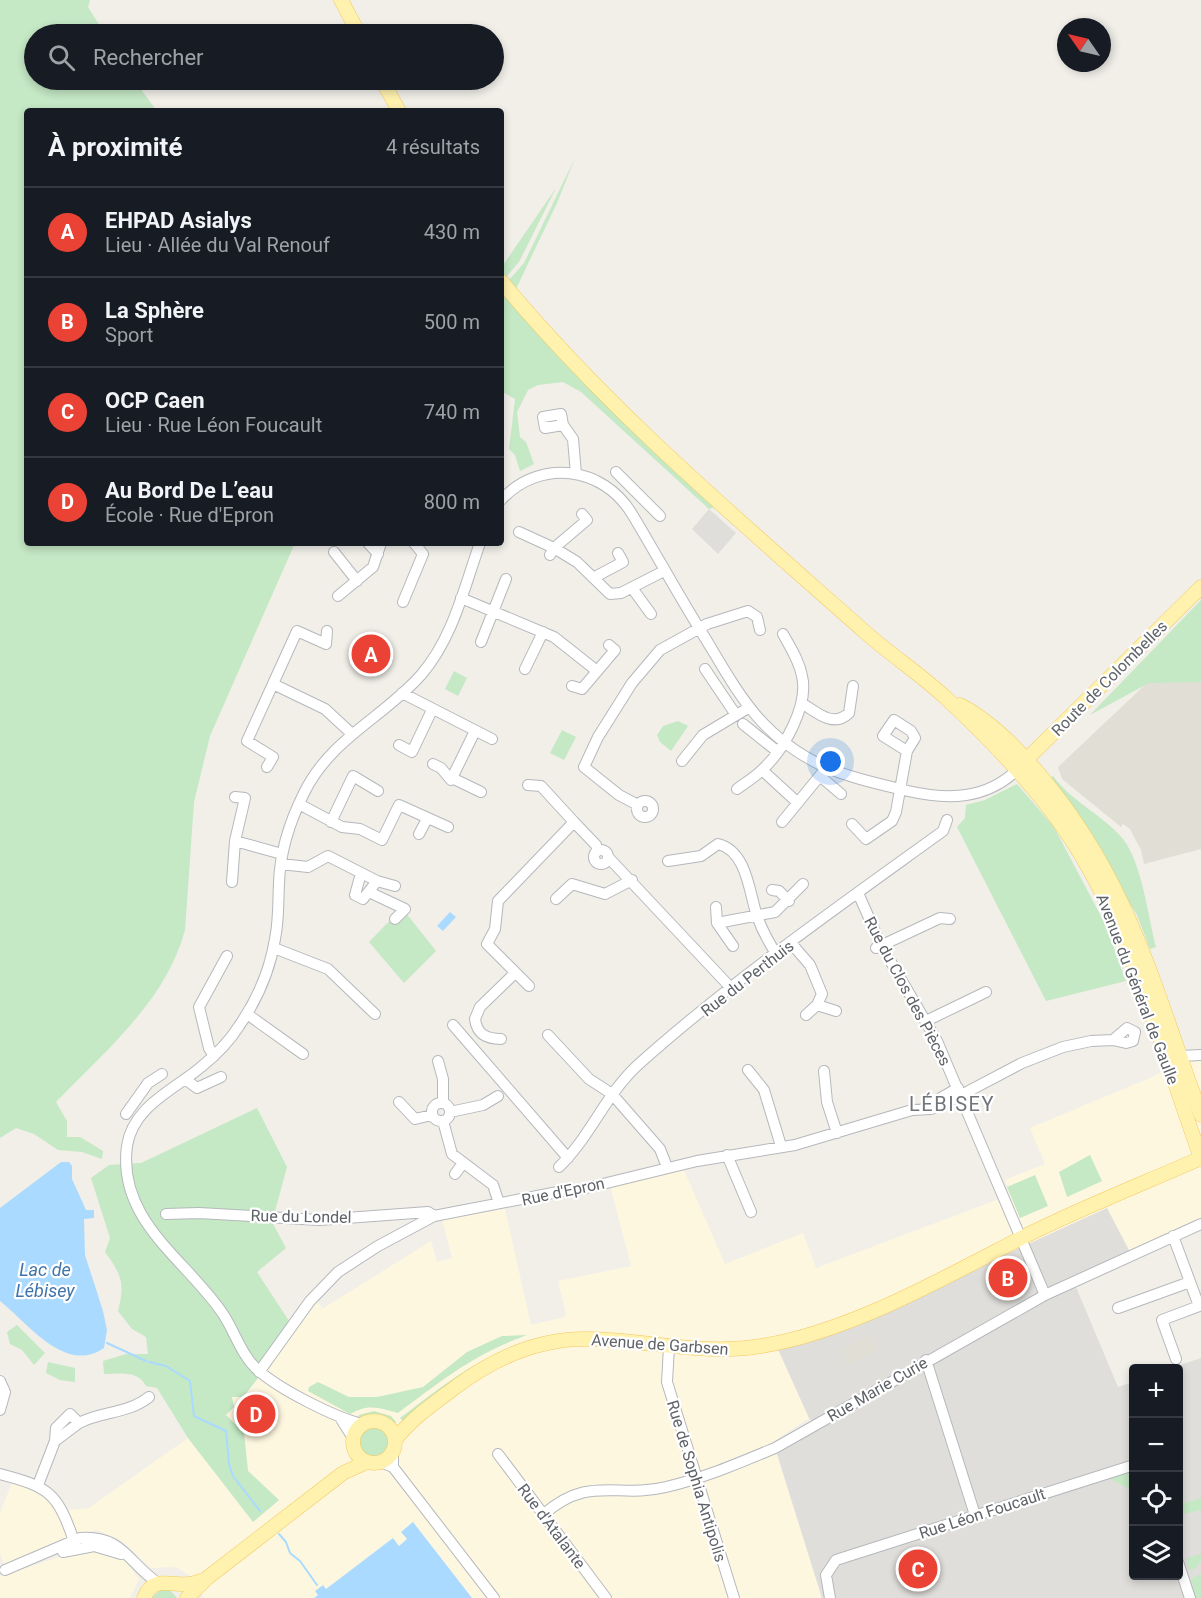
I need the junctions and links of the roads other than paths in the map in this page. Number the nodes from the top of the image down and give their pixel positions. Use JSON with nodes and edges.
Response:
{"nodes":[{"id":1,"x":341,"y":0,"type":"edge"},
{"id":2,"x":354,"y":24,"type":"edge"},
{"id":3,"x":387,"y":90,"type":"edge"},
{"id":4,"x":397,"y":108,"type":"edge"},
{"id":5,"x":504,"y":285,"type":"edge"},
{"id":6,"x":563,"y":425,"type":"dead end"},
{"id":7,"x":616,"y":472,"type":"dead end"},
{"id":8,"x":576,"y":474,"type":"junction"},
{"id":9,"x":504,"y":499,"type":"edge"},
{"id":10,"x":646,"y":503,"type":"junction"},
{"id":11,"x":582,"y":514,"type":"dead end"},
{"id":12,"x":632,"y":514,"type":"junction"},
{"id":13,"x":660,"y":516,"type":"dead end"},
{"id":14,"x":519,"y":532,"type":"dead end"},
{"id":15,"x":370,"y":546,"type":"edge"},
{"id":16,"x":380,"y":546,"type":"edge"},
{"id":17,"x":418,"y":546,"type":"edge"},
{"id":18,"x":479,"y":546,"type":"edge"},
{"id":19,"x":552,"y":551,"type":"junction"},
{"id":20,"x":334,"y":552,"type":"dead end"},
{"id":21,"x":618,"y":553,"type":"dead end"},
{"id":22,"x":378,"y":555,"type":"junction"},
{"id":23,"x":664,"y":570,"type":"junction"},
{"id":24,"x":593,"y":578,"type":"junction"},
{"id":25,"x":506,"y":579,"type":"dead end"},
{"id":26,"x":357,"y":580,"type":"junction"},
{"id":27,"x":1201,"y":587,"type":"edge"},
{"id":28,"x":632,"y":588,"type":"junction"},
{"id":29,"x":338,"y":596,"type":"dead end"},
{"id":30,"x":462,"y":598,"type":"junction"},
{"id":31,"x":403,"y":602,"type":"dead end"},
{"id":32,"x":495,"y":612,"type":"junction"},
{"id":33,"x":651,"y":614,"type":"dead end"},
{"id":34,"x":699,"y":628,"type":"junction"},
{"id":35,"x":760,"y":630,"type":"dead end"},
{"id":36,"x":327,"y":631,"type":"dead end"},
{"id":37,"x":543,"y":632,"type":"junction"},
{"id":38,"x":783,"y":634,"type":"dead end"},
{"id":39,"x":481,"y":642,"type":"dead end"},
{"id":40,"x":609,"y":645,"type":"dead end"},
{"id":41,"x":525,"y":669,"type":"dead end"},
{"id":42,"x":705,"y":669,"type":"dead end"},
{"id":43,"x":597,"y":671,"type":"junction"},
{"id":44,"x":273,"y":684,"type":"junction"},
{"id":45,"x":572,"y":686,"type":"dead end"},
{"id":46,"x":853,"y":686,"type":"dead end"},
{"id":47,"x":402,"y":693,"type":"junction"},
{"id":48,"x":803,"y":704,"type":"junction"},
{"id":49,"x":748,"y":708,"type":"junction"},
{"id":50,"x":432,"y":710,"type":"junction"},
{"id":51,"x":740,"y":720,"type":"junction"},
{"id":52,"x":475,"y":731,"type":"junction"},
{"id":53,"x":351,"y":733,"type":"junction"},
{"id":54,"x":492,"y":739,"type":"dead end"},
{"id":55,"x":784,"y":741,"type":"junction"},
{"id":56,"x":399,"y":745,"type":"dead end"},
{"id":57,"x":907,"y":751,"type":"dead end"},
{"id":58,"x":778,"y":752,"type":"junction"},
{"id":59,"x":682,"y":760,"type":"dead end"},
{"id":60,"x":434,"y":764,"type":"dead end"},
{"id":61,"x":1022,"y":764,"type":"junction"},
{"id":62,"x":267,"y":767,"type":"dead end"},
{"id":63,"x":762,"y":770,"type":"junction"},
{"id":64,"x":824,"y":772,"type":"junction"},
{"id":65,"x":452,"y":778,"type":"junction"},
{"id":66,"x":528,"y":785,"type":"dead end"},
{"id":67,"x":737,"y":789,"type":"dead end"},
{"id":68,"x":901,"y":789,"type":"junction"},
{"id":69,"x":378,"y":791,"type":"dead end"},
{"id":70,"x":481,"y":792,"type":"dead end"},
{"id":71,"x":841,"y":794,"type":"dead end"},
{"id":72,"x":235,"y":797,"type":"dead end"},
{"id":73,"x":798,"y":803,"type":"junction"},
{"id":74,"x":299,"y":804,"type":"junction"},
{"id":75,"x":638,"y":805,"type":"dead end"},
{"id":76,"x":427,"y":819,"type":"junction"},
{"id":77,"x":947,"y":820,"type":"dead end"},
{"id":78,"x":331,"y":822,"type":"junction"},
{"id":79,"x":574,"y":822,"type":"junction"},
{"id":80,"x":782,"y":822,"type":"dead end"},
{"id":81,"x":852,"y":824,"type":"dead end"},
{"id":82,"x":448,"y":827,"type":"dead end"},
{"id":83,"x":419,"y":834,"type":"dead end"},
{"id":84,"x":235,"y":841,"type":"junction"},
{"id":85,"x":320,"y":846,"type":"dead end"},
{"id":86,"x":281,"y":859,"type":"junction"},
{"id":87,"x":320,"y":859,"type":"junction"},
{"id":88,"x":668,"y":861,"type":"dead end"},
{"id":89,"x":361,"y":873,"type":"junction"},
{"id":90,"x":632,"y":880,"type":"junction"},
{"id":91,"x":377,"y":881,"type":"junction"},
{"id":92,"x":232,"y":882,"type":"dead end"},
{"id":93,"x":803,"y":884,"type":"dead end"},
{"id":94,"x":395,"y":886,"type":"dead end"},
{"id":95,"x":772,"y":890,"type":"dead end"},
{"id":96,"x":369,"y":892,"type":"junction"},
{"id":97,"x":858,"y":893,"type":"junction"},
{"id":98,"x":556,"y":899,"type":"dead end"},
{"id":99,"x":789,"y":901,"type":"junction"},
{"id":100,"x":716,"y":907,"type":"dead end"},
{"id":101,"x":758,"y":918,"type":"junction"},
{"id":102,"x":395,"y":919,"type":"dead end"},
{"id":103,"x":950,"y":919,"type":"dead end"},
{"id":104,"x":717,"y":923,"type":"junction"},
{"id":105,"x":791,"y":944,"type":"junction"},
{"id":106,"x":733,"y":946,"type":"dead end"},
{"id":107,"x":879,"y":947,"type":"junction"},
{"id":108,"x":274,"y":948,"type":"junction"},
{"id":109,"x":777,"y":955,"type":"junction"},
{"id":110,"x":227,"y":956,"type":"dead end"},
{"id":111,"x":514,"y":973,"type":"junction"},
{"id":112,"x":529,"y":986,"type":"dead end"},
{"id":113,"x":732,"y":989,"type":"junction"},
{"id":114,"x":986,"y":992,"type":"dead end"},
{"id":115,"x":817,"y":1005,"type":"junction"},
{"id":116,"x":836,"y":1011,"type":"dead end"},
{"id":117,"x":247,"y":1014,"type":"junction"},
{"id":118,"x":375,"y":1014,"type":"dead end"},
{"id":119,"x":806,"y":1015,"type":"dead end"},
{"id":120,"x":926,"y":1021,"type":"junction"},
{"id":121,"x":453,"y":1025,"type":"dead end"},
{"id":122,"x":548,"y":1035,"type":"dead end"},
{"id":123,"x":501,"y":1040,"type":"dead end"},
{"id":124,"x":1113,"y":1040,"type":"dead end"},
{"id":125,"x":303,"y":1054,"type":"dead end"},
{"id":126,"x":1201,"y":1055,"type":"edge"},
{"id":127,"x":214,"y":1056,"type":"junction"},
{"id":128,"x":1180,"y":1056,"type":"junction"},
{"id":129,"x":438,"y":1061,"type":"dead end"},
{"id":130,"x":748,"y":1070,"type":"dead end"},
{"id":131,"x":824,"y":1071,"type":"dead end"},
{"id":132,"x":162,"y":1074,"type":"dead end"},
{"id":133,"x":221,"y":1077,"type":"dead end"},
{"id":134,"x":185,"y":1079,"type":"junction"},
{"id":135,"x":960,"y":1091,"type":"junction"},
{"id":136,"x":141,"y":1092,"type":"junction"},
{"id":137,"x":612,"y":1094,"type":"junction"},
{"id":138,"x":498,"y":1096,"type":"dead end"},
{"id":139,"x":153,"y":1102,"type":"junction"},
{"id":140,"x":399,"y":1102,"type":"dead end"},
{"id":141,"x":445,"y":1112,"type":"junction"},
{"id":142,"x":126,"y":1114,"type":"dead end"},
{"id":143,"x":432,"y":1115,"type":"junction"},
{"id":144,"x":1201,"y":1115,"type":"edge"},
{"id":145,"x":837,"y":1133,"type":"junction"},
{"id":146,"x":781,"y":1146,"type":"junction"},
{"id":147,"x":727,"y":1155,"type":"junction"},
{"id":148,"x":568,"y":1158,"type":"junction"},
{"id":149,"x":1201,"y":1158,"type":"edge"},
{"id":150,"x":463,"y":1163,"type":"junction"},
{"id":151,"x":559,"y":1167,"type":"dead end"},
{"id":152,"x":667,"y":1167,"type":"junction"},
{"id":153,"x":455,"y":1174,"type":"dead end"},
{"id":154,"x":499,"y":1203,"type":"junction"},
{"id":155,"x":751,"y":1212,"type":"dead end"},
{"id":156,"x":166,"y":1214,"type":"dead end"},
{"id":157,"x":434,"y":1216,"type":"junction"},
{"id":158,"x":1201,"y":1224,"type":"edge"},
{"id":159,"x":1173,"y":1236,"type":"junction"},
{"id":160,"x":1022,"y":1238,"type":"junction"},
{"id":161,"x":1190,"y":1282,"type":"junction"},
{"id":162,"x":1045,"y":1295,"type":"junction"},
{"id":163,"x":1118,"y":1308,"type":"dead end"},
{"id":164,"x":669,"y":1347,"type":"junction"},
{"id":165,"x":1176,"y":1359,"type":"dead end"},
{"id":166,"x":926,"y":1360,"type":"junction"},
{"id":167,"x":260,"y":1372,"type":"junction"},
{"id":168,"x":0,"y":1381,"type":"edge"},
{"id":169,"x":149,"y":1397,"type":"dead end"},
{"id":170,"x":0,"y":1410,"type":"edge"},
{"id":171,"x":416,"y":1418,"type":"junction"},
{"id":172,"x":341,"y":1419,"type":"junction"},
{"id":173,"x":363,"y":1424,"type":"junction"},
{"id":174,"x":388,"y":1426,"type":"junction"},
{"id":175,"x":354,"y":1443,"type":"junction"},
{"id":176,"x":394,"y":1446,"type":"junction"},
{"id":177,"x":498,"y":1454,"type":"dead end"},
{"id":178,"x":380,"y":1464,"type":"junction"},
{"id":179,"x":1129,"y":1467,"type":"edge"},
{"id":180,"x":343,"y":1473,"type":"junction"},
{"id":181,"x":0,"y":1474,"type":"edge"},
{"id":182,"x":695,"y":1479,"type":"junction"},
{"id":183,"x":38,"y":1485,"type":"junction"},
{"id":184,"x":543,"y":1515,"type":"junction"},
{"id":185,"x":975,"y":1515,"type":"junction"},
{"id":186,"x":73,"y":1545,"type":"junction"},
{"id":187,"x":2,"y":1571,"type":"edge"},
{"id":188,"x":1183,"y":1575,"type":"edge"},
{"id":189,"x":158,"y":1583,"type":"junction"},
{"id":190,"x":182,"y":1594,"type":"edge"},
{"id":191,"x":144,"y":1597,"type":"edge"},
{"id":192,"x":494,"y":1598,"type":"edge"},
{"id":193,"x":606,"y":1598,"type":"edge"},
{"id":194,"x":734,"y":1598,"type":"edge"},
{"id":195,"x":830,"y":1598,"type":"edge"},
{"id":196,"x":1190,"y":1598,"type":"edge"}],
"edges":[{"from":1,"to":2,"type":"main road"},
{"from":3,"to":4,"type":"main road"},
{"from":5,"to":61,"type":"main road"},
{"from":6,"to":8,"type":"street"},
{"from":7,"to":10,"type":"street"},
{"from":8,"to":9,"type":"street"},
{"from":8,"to":12,"type":"street"},
{"from":10,"to":12,"type":"street"},
{"from":10,"to":13,"type":"street"},
{"from":11,"to":19,"type":"street"},
{"from":12,"to":23,"type":"street"},
{"from":14,"to":19,"type":"street"},
{"from":15,"to":22,"type":"street"},
{"from":16,"to":22,"type":"street"},
{"from":17,"to":31,"type":"street"},
{"from":18,"to":30,"type":"street"},
{"from":19,"to":24,"type":"street"},
{"from":20,"to":26,"type":"street"},
{"from":21,"to":24,"type":"street"},
{"from":22,"to":26,"type":"street"},
{"from":23,"to":28,"type":"street"},
{"from":23,"to":34,"type":"street"},
{"from":24,"to":28,"type":"street"},
{"from":25,"to":32,"type":"street"},
{"from":26,"to":29,"type":"street"},
{"from":27,"to":61,"type":"main road","name":"Route de Colombelles"},
{"from":28,"to":33,"type":"street"},
{"from":30,"to":32,"type":"street"},
{"from":30,"to":47,"type":"street"},
{"from":32,"to":37,"type":"street"},
{"from":32,"to":39,"type":"street"},
{"from":34,"to":35,"type":"street"},
{"from":34,"to":49,"type":"street"},
{"from":34,"to":75,"type":"street"},
{"from":36,"to":44,"type":"street"},
{"from":37,"to":41,"type":"street"},
{"from":37,"to":43,"type":"street"},
{"from":38,"to":48,"type":"street"},
{"from":40,"to":43,"type":"street"},
{"from":42,"to":51,"type":"street"},
{"from":43,"to":45,"type":"street"},
{"from":44,"to":53,"type":"street"},
{"from":44,"to":62,"type":"street"},
{"from":46,"to":48,"type":"street"},
{"from":47,"to":50,"type":"street"},
{"from":47,"to":53,"type":"street"},
{"from":48,"to":55,"type":"street"},
{"from":49,"to":51,"type":"street"},
{"from":49,"to":55,"type":"street"},
{"from":50,"to":52,"type":"street"},
{"from":50,"to":56,"type":"street"},
{"from":51,"to":58,"type":"street"},
{"from":51,"to":59,"type":"street"},
{"from":52,"to":54,"type":"street"},
{"from":52,"to":65,"type":"street"},
{"from":53,"to":74,"type":"street"},
{"from":55,"to":58,"type":"street"},
{"from":55,"to":64,"type":"street"},
{"from":57,"to":68,"type":"street"},
{"from":58,"to":63,"type":"street"},
{"from":60,"to":65,"type":"street"},
{"from":61,"to":68,"type":"street"},
{"from":61,"to":128,"type":"main road","name":"Avenue du Général de Gaulle"},
{"from":61,"to":149,"type":"main road","name":"Avenue du Général de Gaulle"},
{"from":63,"to":67,"type":"street"},
{"from":63,"to":73,"type":"street"},
{"from":64,"to":68,"type":"street"},
{"from":64,"to":71,"type":"street"},
{"from":64,"to":73,"type":"street"},
{"from":65,"to":70,"type":"street"},
{"from":66,"to":79,"type":"street"},
{"from":68,"to":81,"type":"street"},
{"from":69,"to":78,"type":"street"},
{"from":72,"to":84,"type":"street"},
{"from":73,"to":80,"type":"street"},
{"from":74,"to":78,"type":"street"},
{"from":74,"to":86,"type":"street"},
{"from":76,"to":78,"type":"street"},
{"from":76,"to":82,"type":"street"},
{"from":76,"to":83,"type":"street"},
{"from":77,"to":97,"type":"street","name":"Rue du Perthuis"},
{"from":79,"to":90,"type":"street"},
{"from":79,"to":111,"type":"street"},
{"from":84,"to":86,"type":"street"},
{"from":84,"to":92,"type":"street"},
{"from":85,"to":87,"type":"street"},
{"from":86,"to":87,"type":"street"},
{"from":86,"to":108,"type":"street"},
{"from":87,"to":89,"type":"street"},
{"from":88,"to":101,"type":"street"},
{"from":89,"to":91,"type":"street"},
{"from":89,"to":96,"type":"street"},
{"from":90,"to":98,"type":"street"},
{"from":90,"to":113,"type":"street"},
{"from":91,"to":94,"type":"street"},
{"from":91,"to":96,"type":"street"},
{"from":93,"to":99,"type":"street"},
{"from":95,"to":99,"type":"street"},
{"from":96,"to":102,"type":"street"},
{"from":97,"to":105,"type":"street","name":"Rue du Perthuis"},
{"from":97,"to":107,"type":"street","name":"Rue du Clos des Pièces"},
{"from":99,"to":101,"type":"street"},
{"from":100,"to":104,"type":"street"},
{"from":101,"to":104,"type":"street"},
{"from":101,"to":109,"type":"street"},
{"from":103,"to":107,"type":"street"},
{"from":104,"to":106,"type":"street"},
{"from":105,"to":109,"type":"street","name":"Rue du Perthuis"},
{"from":105,"to":115,"type":"street"},
{"from":107,"to":120,"type":"street","name":"Rue du Clos des Pièces"},
{"from":108,"to":117,"type":"street"},
{"from":108,"to":118,"type":"street"},
{"from":109,"to":113,"type":"street","name":"Rue du Perthuis"},
{"from":110,"to":127,"type":"street"},
{"from":111,"to":112,"type":"street"},
{"from":111,"to":123,"type":"street"},
{"from":113,"to":137,"type":"street","name":"Rue du Perthuis"},
{"from":114,"to":120,"type":"street"},
{"from":115,"to":116,"type":"street"},
{"from":115,"to":119,"type":"street"},
{"from":117,"to":125,"type":"street"},
{"from":117,"to":127,"type":"street"},
{"from":120,"to":135,"type":"street","name":"Rue du Clos des Pièces"},
{"from":121,"to":148,"type":"street"},
{"from":122,"to":137,"type":"street"},
{"from":124,"to":135,"type":"street","name":"Rue d'Epron"},
{"from":126,"to":128,"type":"street"},
{"from":127,"to":134,"type":"street"},
{"from":128,"to":144,"type":"main road","name":"Avenue du Général de Gaulle"},
{"from":129,"to":141,"type":"street"},
{"from":130,"to":146,"type":"street"},
{"from":131,"to":145,"type":"street"},
{"from":132,"to":136,"type":"street"},
{"from":133,"to":134,"type":"street"},
{"from":134,"to":139,"type":"street"},
{"from":135,"to":145,"type":"street","name":"Rue d'Epron"},
{"from":135,"to":160,"type":"street","name":"Rue du Clos des Pièces"},
{"from":136,"to":139,"type":"street"},
{"from":136,"to":142,"type":"street"},
{"from":137,"to":148,"type":"street","name":"Rue du Perthuis"},
{"from":137,"to":152,"type":"street"},
{"from":138,"to":141,"type":"street"},
{"from":139,"to":167,"type":"street"},
{"from":140,"to":143,"type":"street"},
{"from":141,"to":143,"type":"street"},
{"from":141,"to":143,"type":"street"},
{"from":141,"to":150,"type":"street"},
{"from":145,"to":146,"type":"street","name":"Rue d'Epron"},
{"from":146,"to":147,"type":"street","name":"Rue d'Epron"},
{"from":147,"to":152,"type":"street","name":"Rue d'Epron"},
{"from":147,"to":155,"type":"street"},
{"from":148,"to":151,"type":"street","name":"Rue du Perthuis"},
{"from":149,"to":160,"type":"main road","name":"Avenue de Garbsen"},
{"from":150,"to":153,"type":"street"},
{"from":150,"to":154,"type":"street"},
{"from":152,"to":154,"type":"street","name":"Rue d'Epron"},
{"from":154,"to":157,"type":"street","name":"Rue d'Epron"},
{"from":156,"to":157,"type":"street","name":"Rue du Londel"},
{"from":157,"to":167,"type":"street","name":"Rue d'Epron"},
{"from":158,"to":159,"type":"street","name":"Rue Marie Curie"},
{"from":159,"to":161,"type":"street"},
{"from":159,"to":162,"type":"street","name":"Rue Marie Curie"},
{"from":160,"to":162,"type":"street","name":"Rue du Clos des Pièces"},
{"from":160,"to":164,"type":"main road","name":"Avenue de Garbsen"},
{"from":161,"to":163,"type":"street"},
{"from":161,"to":165,"type":"street"},
{"from":162,"to":166,"type":"street","name":"Rue Marie Curie"},
{"from":164,"to":171,"type":"main road","name":"Avenue de Garbsen"},
{"from":164,"to":182,"type":"street","name":"Rue de Sophia Antipolis"},
{"from":166,"to":182,"type":"street","name":"Rue Marie Curie"},
{"from":166,"to":185,"type":"street"},
{"from":167,"to":172,"type":"street"},
{"from":168,"to":170,"type":"street"},
{"from":169,"to":183,"type":"street"},
{"from":171,"to":174,"type":"main road"},
{"from":171,"to":176,"type":"main road"},
{"from":172,"to":173,"type":"street"},
{"from":172,"to":175,"type":"street"},
{"from":173,"to":174,"type":"main road"},
{"from":173,"to":175,"type":"main road"},
{"from":174,"to":176,"type":"main road"},
{"from":175,"to":178,"type":"main road"},
{"from":175,"to":180,"type":"main road"},
{"from":176,"to":178,"type":"main road"},
{"from":177,"to":184,"type":"street","name":"Rue d'Atalante"},
{"from":178,"to":180,"type":"main road"},
{"from":178,"to":192,"type":"street"},
{"from":179,"to":185,"type":"street","name":"Rue Léon Foucault"},
{"from":180,"to":190,"type":"main road"},
{"from":181,"to":183,"type":"street"},
{"from":182,"to":184,"type":"street","name":"Rue Marie Curie"},
{"from":182,"to":194,"type":"street","name":"Rue de Sophia Antipolis"},
{"from":183,"to":186,"type":"street"},
{"from":184,"to":193,"type":"street","name":"Rue d'Atalante"},
{"from":185,"to":195,"type":"street","name":"Rue Léon Foucault"},
{"from":186,"to":187,"type":"street"},
{"from":186,"to":187,"type":"street"},
{"from":186,"to":189,"type":"street"},
{"from":186,"to":191,"type":"street"},
{"from":188,"to":196,"type":"street"},
{"from":189,"to":190,"type":"main road"},
{"from":189,"to":191,"type":"main road"}]}
